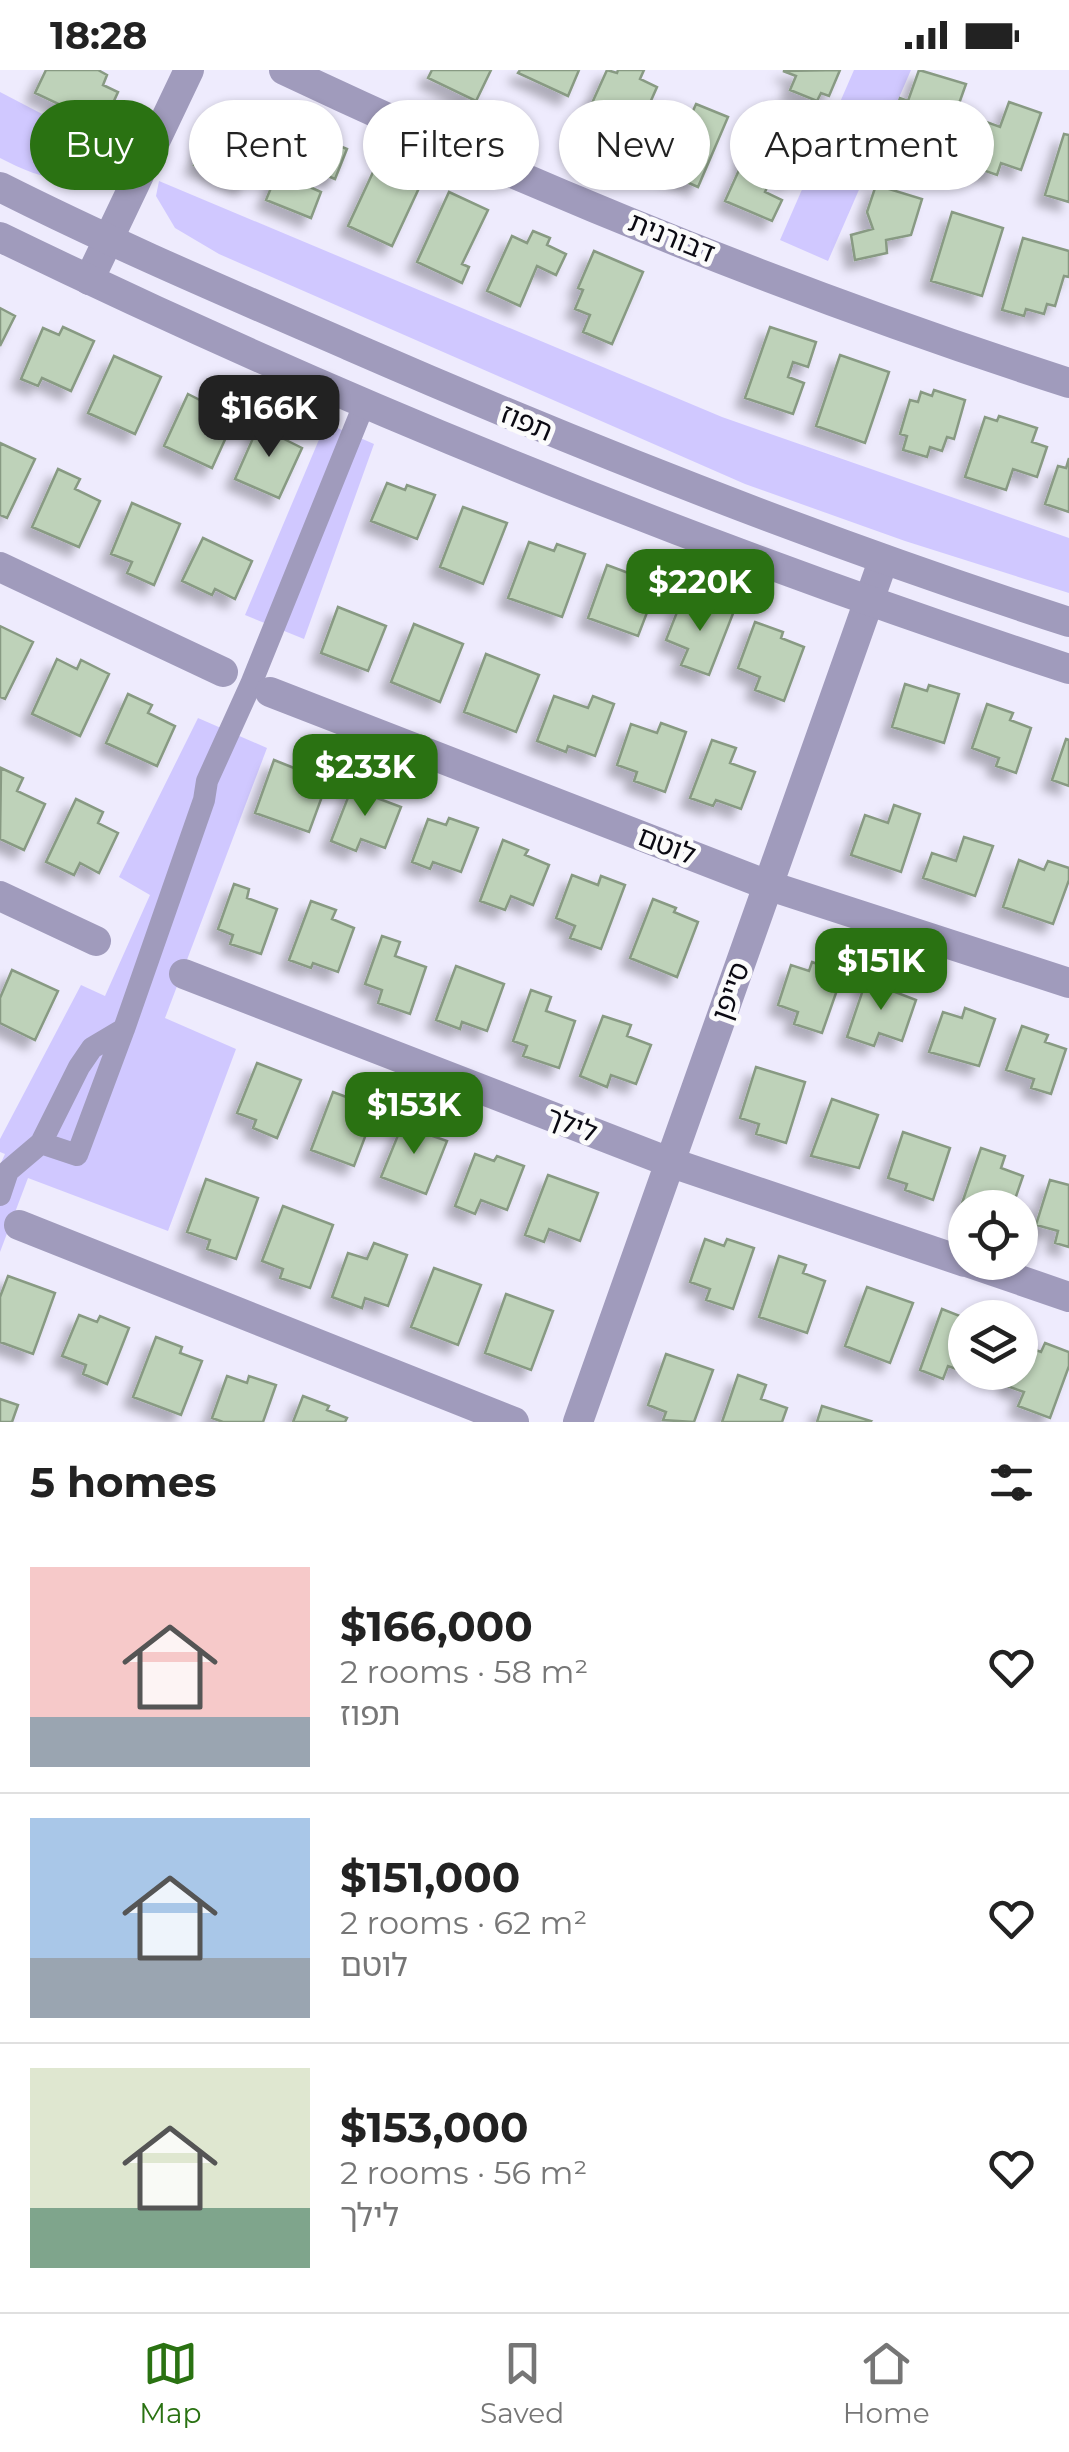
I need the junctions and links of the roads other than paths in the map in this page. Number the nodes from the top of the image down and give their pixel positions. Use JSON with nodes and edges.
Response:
{"nodes":[{"id":1,"x":189,"y":70,"type":"edge"},
{"id":2,"x":284,"y":70,"type":"edge"},
{"id":3,"x":0,"y":187,"type":"edge"},
{"id":4,"x":0,"y":237,"type":"edge"},
{"id":5,"x":109,"y":240,"type":"junction"},
{"id":6,"x":90,"y":280,"type":"junction"},
{"id":7,"x":1069,"y":383,"type":"edge"},
{"id":8,"x":366,"y":402,"type":"junction"},
{"id":9,"x":884,"y":561,"type":"junction"},
{"id":10,"x":0,"y":567,"type":"edge"},
{"id":11,"x":869,"y":603,"type":"junction"},
{"id":12,"x":1069,"y":622,"type":"edge"},
{"id":13,"x":1069,"y":669,"type":"edge"},
{"id":14,"x":224,"y":672,"type":"dead end"},
{"id":15,"x":270,"y":692,"type":"dead end"},
{"id":16,"x":768,"y":885,"type":"junction"},
{"id":17,"x":0,"y":896,"type":"edge"},
{"id":18,"x":96,"y":941,"type":"dead end"},
{"id":19,"x":184,"y":974,"type":"dead end"},
{"id":20,"x":1069,"y":983,"type":"edge"},
{"id":21,"x":124,"y":1029,"type":"junction"},
{"id":22,"x":41,"y":1144,"type":"junction"},
{"id":23,"x":669,"y":1162,"type":"junction"},
{"id":24,"x":0,"y":1195,"type":"edge"},
{"id":25,"x":19,"y":1225,"type":"dead end"},
{"id":26,"x":948,"y":1256,"type":"edge"},
{"id":27,"x":1019,"y":1280,"type":"edge"},
{"id":28,"x":1069,"y":1297,"type":"edge"},
{"id":29,"x":514,"y":1422,"type":"edge"},
{"id":30,"x":578,"y":1422,"type":"edge"}],
"edges":[{"from":1,"to":5,"type":"street"},
{"from":2,"to":7,"type":"street","name":"דבורנית"},
{"from":3,"to":5,"type":"street","name":"תפוז"},
{"from":4,"to":6,"type":"street","name":"תפוז"},
{"from":5,"to":6,"type":"street"},
{"from":5,"to":9,"type":"street","name":"תפוז"},
{"from":6,"to":8,"type":"street","name":"תפוז"},
{"from":8,"to":11,"type":"street","name":"תפוז"},
{"from":8,"to":21,"type":"street"},
{"from":9,"to":11,"type":"street","name":"סייפן"},
{"from":9,"to":12,"type":"street","name":"תפוז"},
{"from":10,"to":14,"type":"street"},
{"from":11,"to":13,"type":"street","name":"תפוז"},
{"from":11,"to":16,"type":"street","name":"סייפן"},
{"from":15,"to":16,"type":"street","name":"לוטם"},
{"from":16,"to":20,"type":"street","name":"לוטם"},
{"from":16,"to":23,"type":"street","name":"סייפן"},
{"from":17,"to":18,"type":"street"},
{"from":19,"to":23,"type":"street","name":"לילך"},
{"from":21,"to":22,"type":"street"},
{"from":21,"to":22,"type":"street"},
{"from":22,"to":24,"type":"street"},
{"from":23,"to":26,"type":"street","name":"לילך"},
{"from":23,"to":30,"type":"street","name":"סייפן"},
{"from":25,"to":29,"type":"street"},
{"from":27,"to":28,"type":"street","name":"לילך"}]}
